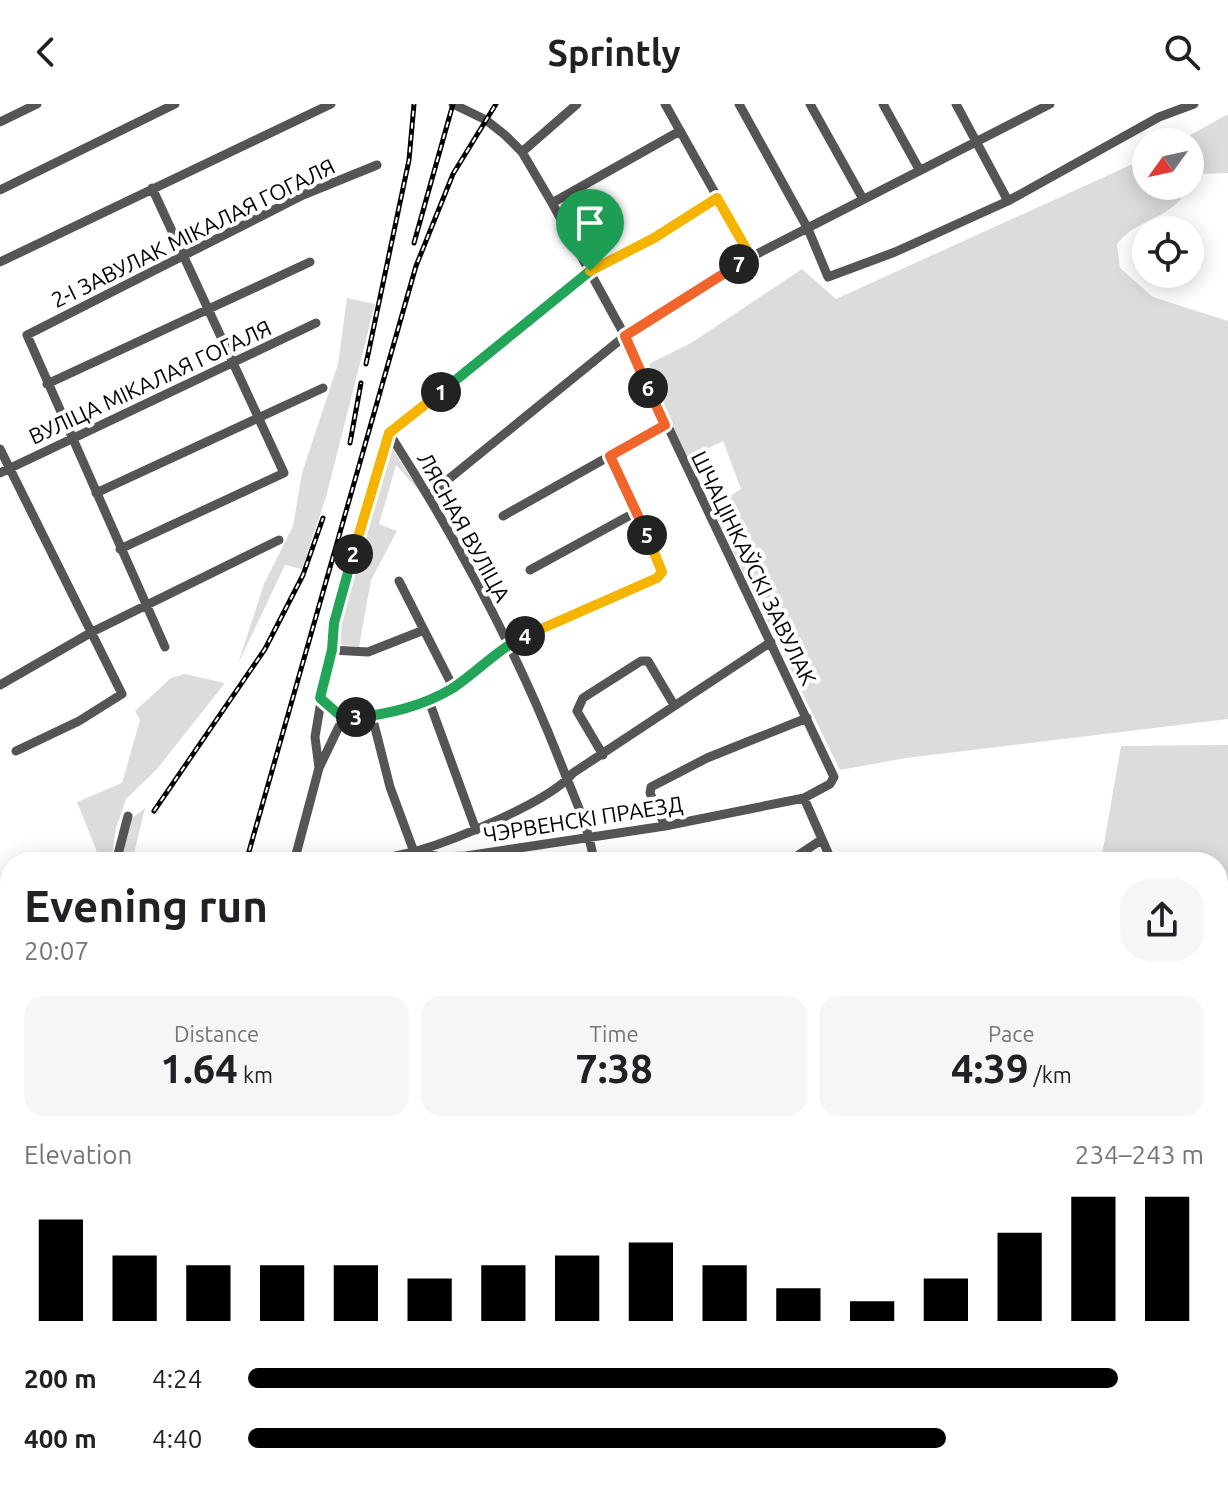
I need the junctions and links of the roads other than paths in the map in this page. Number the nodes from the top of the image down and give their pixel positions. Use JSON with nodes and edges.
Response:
{"nodes":[{"id":1,"x":37,"y":104,"type":"edge"},
{"id":2,"x":175,"y":104,"type":"edge"},
{"id":3,"x":331,"y":104,"type":"edge"},
{"id":4,"x":577,"y":104,"type":"edge"},
{"id":5,"x":665,"y":104,"type":"edge"},
{"id":6,"x":739,"y":104,"type":"edge"},
{"id":7,"x":810,"y":104,"type":"edge"},
{"id":8,"x":883,"y":104,"type":"edge"},
{"id":9,"x":956,"y":104,"type":"edge"},
{"id":10,"x":1050,"y":104,"type":"edge"},
{"id":11,"x":1194,"y":104,"type":"edge"},
{"id":12,"x":459,"y":105,"type":"edge"},
{"id":13,"x":0,"y":122,"type":"edge"},
{"id":14,"x":680,"y":131,"type":"junction"},
{"id":15,"x":978,"y":144,"type":"junction"},
{"id":16,"x":522,"y":152,"type":"junction"},
{"id":17,"x":377,"y":165,"type":"dead end"},
{"id":18,"x":919,"y":169,"type":"junction"},
{"id":19,"x":152,"y":188,"type":"junction"},
{"id":20,"x":0,"y":190,"type":"edge"},
{"id":21,"x":717,"y":198,"type":"junction"},
{"id":22,"x":863,"y":199,"type":"junction"},
{"id":23,"x":1008,"y":201,"type":"junction"},
{"id":24,"x":552,"y":203,"type":"junction"},
{"id":25,"x":808,"y":229,"type":"junction"},
{"id":26,"x":182,"y":255,"type":"junction"},
{"id":27,"x":751,"y":257,"type":"junction"},
{"id":28,"x":0,"y":262,"type":"edge"},
{"id":29,"x":310,"y":262,"type":"dead end"},
{"id":30,"x":590,"y":271,"type":"junction"},
{"id":31,"x":206,"y":308,"type":"junction"},
{"id":32,"x":316,"y":323,"type":"dead end"},
{"id":33,"x":625,"y":336,"type":"junction"},
{"id":34,"x":230,"y":363,"type":"junction"},
{"id":35,"x":47,"y":384,"type":"junction"},
{"id":36,"x":323,"y":388,"type":"dead end"},
{"id":37,"x":258,"y":417,"type":"junction"},
{"id":38,"x":665,"y":425,"type":"junction"},
{"id":39,"x":389,"y":433,"type":"junction"},
{"id":40,"x":71,"y":439,"type":"junction"},
{"id":41,"x":0,"y":449,"type":"edge"},
{"id":42,"x":610,"y":456,"type":"junction"},
{"id":43,"x":5,"y":471,"type":"edge"},
{"id":44,"x":96,"y":493,"type":"junction"},
{"id":45,"x":429,"y":495,"type":"junction"},
{"id":46,"x":636,"y":512,"type":"junction"},
{"id":47,"x":503,"y":516,"type":"dead end"},
{"id":48,"x":279,"y":540,"type":"dead end"},
{"id":49,"x":120,"y":549,"type":"junction"},
{"id":50,"x":530,"y":570,"type":"dead end"},
{"id":51,"x":399,"y":581,"type":"dead end"},
{"id":52,"x":146,"y":605,"type":"junction"},
{"id":53,"x":424,"y":630,"type":"junction"},
{"id":54,"x":92,"y":632,"type":"junction"},
{"id":55,"x":771,"y":642,"type":"junction"},
{"id":56,"x":509,"y":644,"type":"junction"},
{"id":57,"x":165,"y":647,"type":"dead end"},
{"id":58,"x":332,"y":650,"type":"junction"},
{"id":59,"x":0,"y":685,"type":"edge"},
{"id":60,"x":453,"y":687,"type":"junction"},
{"id":61,"x":320,"y":698,"type":"junction"},
{"id":62,"x":429,"y":701,"type":"junction"},
{"id":63,"x":674,"y":705,"type":"junction"},
{"id":64,"x":372,"y":716,"type":"junction"},
{"id":65,"x":343,"y":718,"type":"junction"},
{"id":66,"x":807,"y":718,"type":"junction"},
{"id":67,"x":16,"y":751,"type":"dead end"},
{"id":68,"x":603,"y":755,"type":"junction"},
{"id":69,"x":319,"y":768,"type":"junction"},
{"id":70,"x":567,"y":781,"type":"junction"},
{"id":71,"x":804,"y":798,"type":"junction"},
{"id":72,"x":128,"y":816,"type":"dead end"},
{"id":73,"x":665,"y":826,"type":"junction"},
{"id":74,"x":476,"y":830,"type":"junction"},
{"id":75,"x":590,"y":835,"type":"junction"},
{"id":76,"x":821,"y":840,"type":"junction"},
{"id":77,"x":119,"y":852,"type":"edge"},
{"id":78,"x":297,"y":852,"type":"edge"},
{"id":79,"x":411,"y":852,"type":"edge"},
{"id":80,"x":426,"y":852,"type":"edge"},
{"id":81,"x":490,"y":852,"type":"edge"},
{"id":82,"x":593,"y":852,"type":"edge"},
{"id":83,"x":803,"y":852,"type":"edge"},
{"id":84,"x":827,"y":852,"type":"edge"}],
"edges":[{"from":1,"to":13,"type":"street"},
{"from":2,"to":20,"type":"street"},
{"from":3,"to":19,"type":"street"},
{"from":4,"to":16,"type":"street"},
{"from":5,"to":14,"type":"street"},
{"from":6,"to":25,"type":"street"},
{"from":7,"to":22,"type":"street"},
{"from":8,"to":18,"type":"street"},
{"from":9,"to":15,"type":"street"},
{"from":10,"to":15,"type":"street"},
{"from":11,"to":23,"type":"street"},
{"from":12,"to":16,"type":"street","name":"ШЧАЦІНКАЎСКІ ЗАВУЛАК"},
{"from":14,"to":21,"type":"street"},
{"from":14,"to":24,"type":"street"},
{"from":15,"to":18,"type":"street"},
{"from":15,"to":23,"type":"street"},
{"from":16,"to":24,"type":"street","name":"ШЧАЦІНКАЎСКІ ЗАВУЛАК"},
{"from":17,"to":26,"type":"street","name":"2-І ЗАВУЛАК МІКАЛАЯ ГОГАЛЯ"},
{"from":18,"to":22,"type":"street"},
{"from":19,"to":26,"type":"street"},
{"from":19,"to":28,"type":"street"},
{"from":21,"to":27,"type":"street"},
{"from":21,"to":30,"type":"street"},
{"from":22,"to":25,"type":"street"},
{"from":23,"to":25,"type":"street"},
{"from":24,"to":30,"type":"street","name":"ШЧАЦІНКАЎСКІ ЗАВУЛАК"},
{"from":25,"to":27,"type":"street"},
{"from":26,"to":31,"type":"street"},
{"from":26,"to":35,"type":"street","name":"2-І ЗАВУЛАК МІКАЛАЯ ГОГАЛЯ"},
{"from":27,"to":33,"type":"street"},
{"from":29,"to":31,"type":"street"},
{"from":30,"to":33,"type":"street","name":"ШЧАЦІНКАЎСКІ ЗАВУЛАК"},
{"from":30,"to":39,"type":"street"},
{"from":31,"to":34,"type":"street"},
{"from":31,"to":35,"type":"street"},
{"from":32,"to":34,"type":"street","name":"ВУЛІЦА МІКАЛАЯ ГОГАЛЯ"},
{"from":33,"to":38,"type":"street","name":"ШЧАЦІНКАЎСКІ ЗАВУЛАК"},
{"from":33,"to":45,"type":"street"},
{"from":34,"to":37,"type":"street"},
{"from":34,"to":40,"type":"street","name":"ВУЛІЦА МІКАЛАЯ ГОГАЛЯ"},
{"from":35,"to":40,"type":"street"},
{"from":36,"to":37,"type":"street"},
{"from":37,"to":44,"type":"street"},
{"from":37,"to":49,"type":"street"},
{"from":38,"to":42,"type":"street"},
{"from":38,"to":55,"type":"street","name":"ШЧАЦІНКАЎСКІ ЗАВУЛАК"},
{"from":39,"to":45,"type":"street","name":"ЛЯСНАЯ ВУЛІЦА"},
{"from":39,"to":58,"type":"street"},
{"from":40,"to":43,"type":"street","name":"ВУЛІЦА МІКАЛАЯ ГОГАЛЯ"},
{"from":40,"to":44,"type":"street"},
{"from":41,"to":43,"type":"street"},
{"from":42,"to":46,"type":"street"},
{"from":42,"to":47,"type":"street"},
{"from":43,"to":54,"type":"street"},
{"from":44,"to":49,"type":"street"},
{"from":45,"to":56,"type":"street","name":"ЛЯСНАЯ ВУЛІЦА"},
{"from":46,"to":50,"type":"street"},
{"from":46,"to":56,"type":"street"},
{"from":48,"to":52,"type":"street"},
{"from":49,"to":52,"type":"street"},
{"from":51,"to":53,"type":"street"},
{"from":52,"to":54,"type":"street"},
{"from":52,"to":57,"type":"street"},
{"from":53,"to":58,"type":"street"},
{"from":53,"to":60,"type":"street"},
{"from":54,"to":59,"type":"street"},
{"from":54,"to":67,"type":"street"},
{"from":55,"to":63,"type":"street"},
{"from":55,"to":66,"type":"street","name":"ШЧАЦІНКАЎСКІ ЗАВУЛАК"},
{"from":56,"to":60,"type":"street"},
{"from":56,"to":70,"type":"street","name":"ЛЯСНАЯ ВУЛІЦА"},
{"from":58,"to":61,"type":"street"},
{"from":60,"to":62,"type":"street"},
{"from":61,"to":65,"type":"street"},
{"from":61,"to":69,"type":"street"},
{"from":62,"to":64,"type":"street"},
{"from":62,"to":74,"type":"street"},
{"from":63,"to":68,"type":"street"},
{"from":63,"to":68,"type":"street"},
{"from":64,"to":65,"type":"street"},
{"from":64,"to":79,"type":"street"},
{"from":65,"to":69,"type":"street"},
{"from":66,"to":71,"type":"street","name":"ШЧАЦІНКАЎСКІ ЗАВУЛАК"},
{"from":66,"to":73,"type":"street"},
{"from":68,"to":70,"type":"street"},
{"from":69,"to":78,"type":"street"},
{"from":70,"to":74,"type":"street"},
{"from":70,"to":75,"type":"street","name":"ЛЯСНАЯ ВУЛІЦА"},
{"from":71,"to":73,"type":"street","name":"ЧЭРВЕНСКІ ПРАЕЗД"},
{"from":71,"to":76,"type":"street"},
{"from":72,"to":77,"type":"street"},
{"from":73,"to":75,"type":"street","name":"ЧЭРВЕНСКІ ПРАЕЗД"},
{"from":74,"to":80,"type":"street"},
{"from":75,"to":81,"type":"street","name":"ЧЭРВЕНСКІ ПРАЕЗД"},
{"from":75,"to":82,"type":"street","name":"ЛЯСНАЯ ВУЛІЦА"},
{"from":76,"to":83,"type":"street"},
{"from":76,"to":84,"type":"street"}]}
